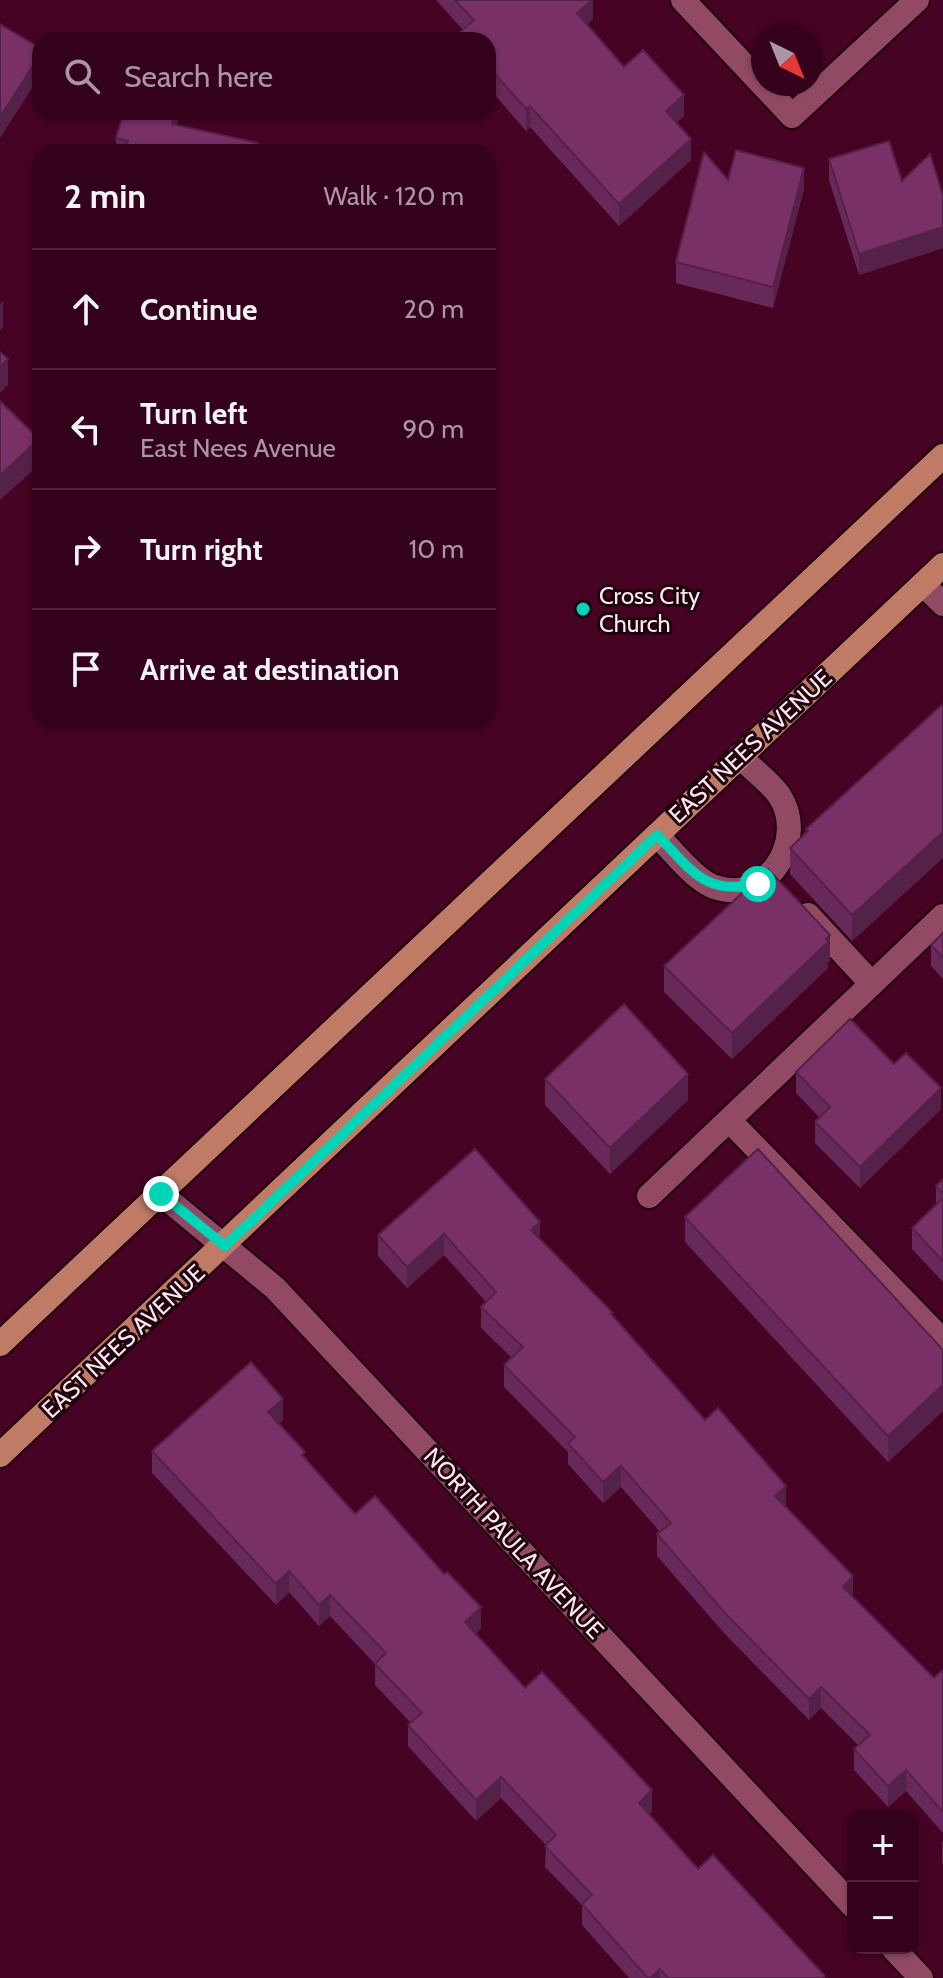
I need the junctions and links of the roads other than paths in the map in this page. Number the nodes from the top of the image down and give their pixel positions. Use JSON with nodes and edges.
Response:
{"nodes":[{"id":1,"x":683,"y":0,"type":"edge"},
{"id":2,"x":917,"y":0,"type":"edge"},
{"id":3,"x":943,"y":456,"type":"edge"},
{"id":4,"x":943,"y":565,"type":"edge"},
{"id":5,"x":923,"y":584,"type":"junction"},
{"id":6,"x":943,"y":604,"type":"edge"},
{"id":7,"x":739,"y":756,"type":"junction"},
{"id":8,"x":657,"y":835,"type":"junction"},
{"id":9,"x":784,"y":890,"type":"junction"},
{"id":10,"x":943,"y":916,"type":"edge"},
{"id":11,"x":872,"y":984,"type":"junction"},
{"id":12,"x":729,"y":1120,"type":"junction"},
{"id":13,"x":161,"y":1194,"type":"junction"},
{"id":14,"x":649,"y":1196,"type":"dead end"},
{"id":15,"x":225,"y":1246,"type":"junction"},
{"id":16,"x":943,"y":1341,"type":"edge"},
{"id":17,"x":0,"y":1344,"type":"edge"},
{"id":18,"x":0,"y":1455,"type":"edge"},
{"id":19,"x":847,"y":1900,"type":"edge"},
{"id":20,"x":899,"y":1954,"type":"edge"},
{"id":21,"x":921,"y":1978,"type":"edge"}],
"edges":[{"from":1,"to":2,"type":"street"},
{"from":3,"to":13,"type":"main road"},
{"from":4,"to":5,"type":"main road","name":"EAST NEES AVENUE"},
{"from":5,"to":6,"type":"street"},
{"from":5,"to":7,"type":"main road","name":"EAST NEES AVENUE"},
{"from":7,"to":8,"type":"main road","name":"EAST NEES AVENUE"},
{"from":7,"to":9,"type":"street"},
{"from":8,"to":9,"type":"street"},
{"from":8,"to":15,"type":"main road","name":"EAST NEES AVENUE"},
{"from":9,"to":11,"type":"street"},
{"from":10,"to":11,"type":"street"},
{"from":11,"to":12,"type":"street"},
{"from":12,"to":14,"type":"street"},
{"from":12,"to":16,"type":"street"},
{"from":13,"to":15,"type":"street","name":"NORTH PAULA AVENUE"},
{"from":13,"to":17,"type":"main road"},
{"from":15,"to":18,"type":"main road","name":"EAST NEES AVENUE"},
{"from":15,"to":19,"type":"street","name":"NORTH PAULA AVENUE"},
{"from":20,"to":21,"type":"street"}]}
